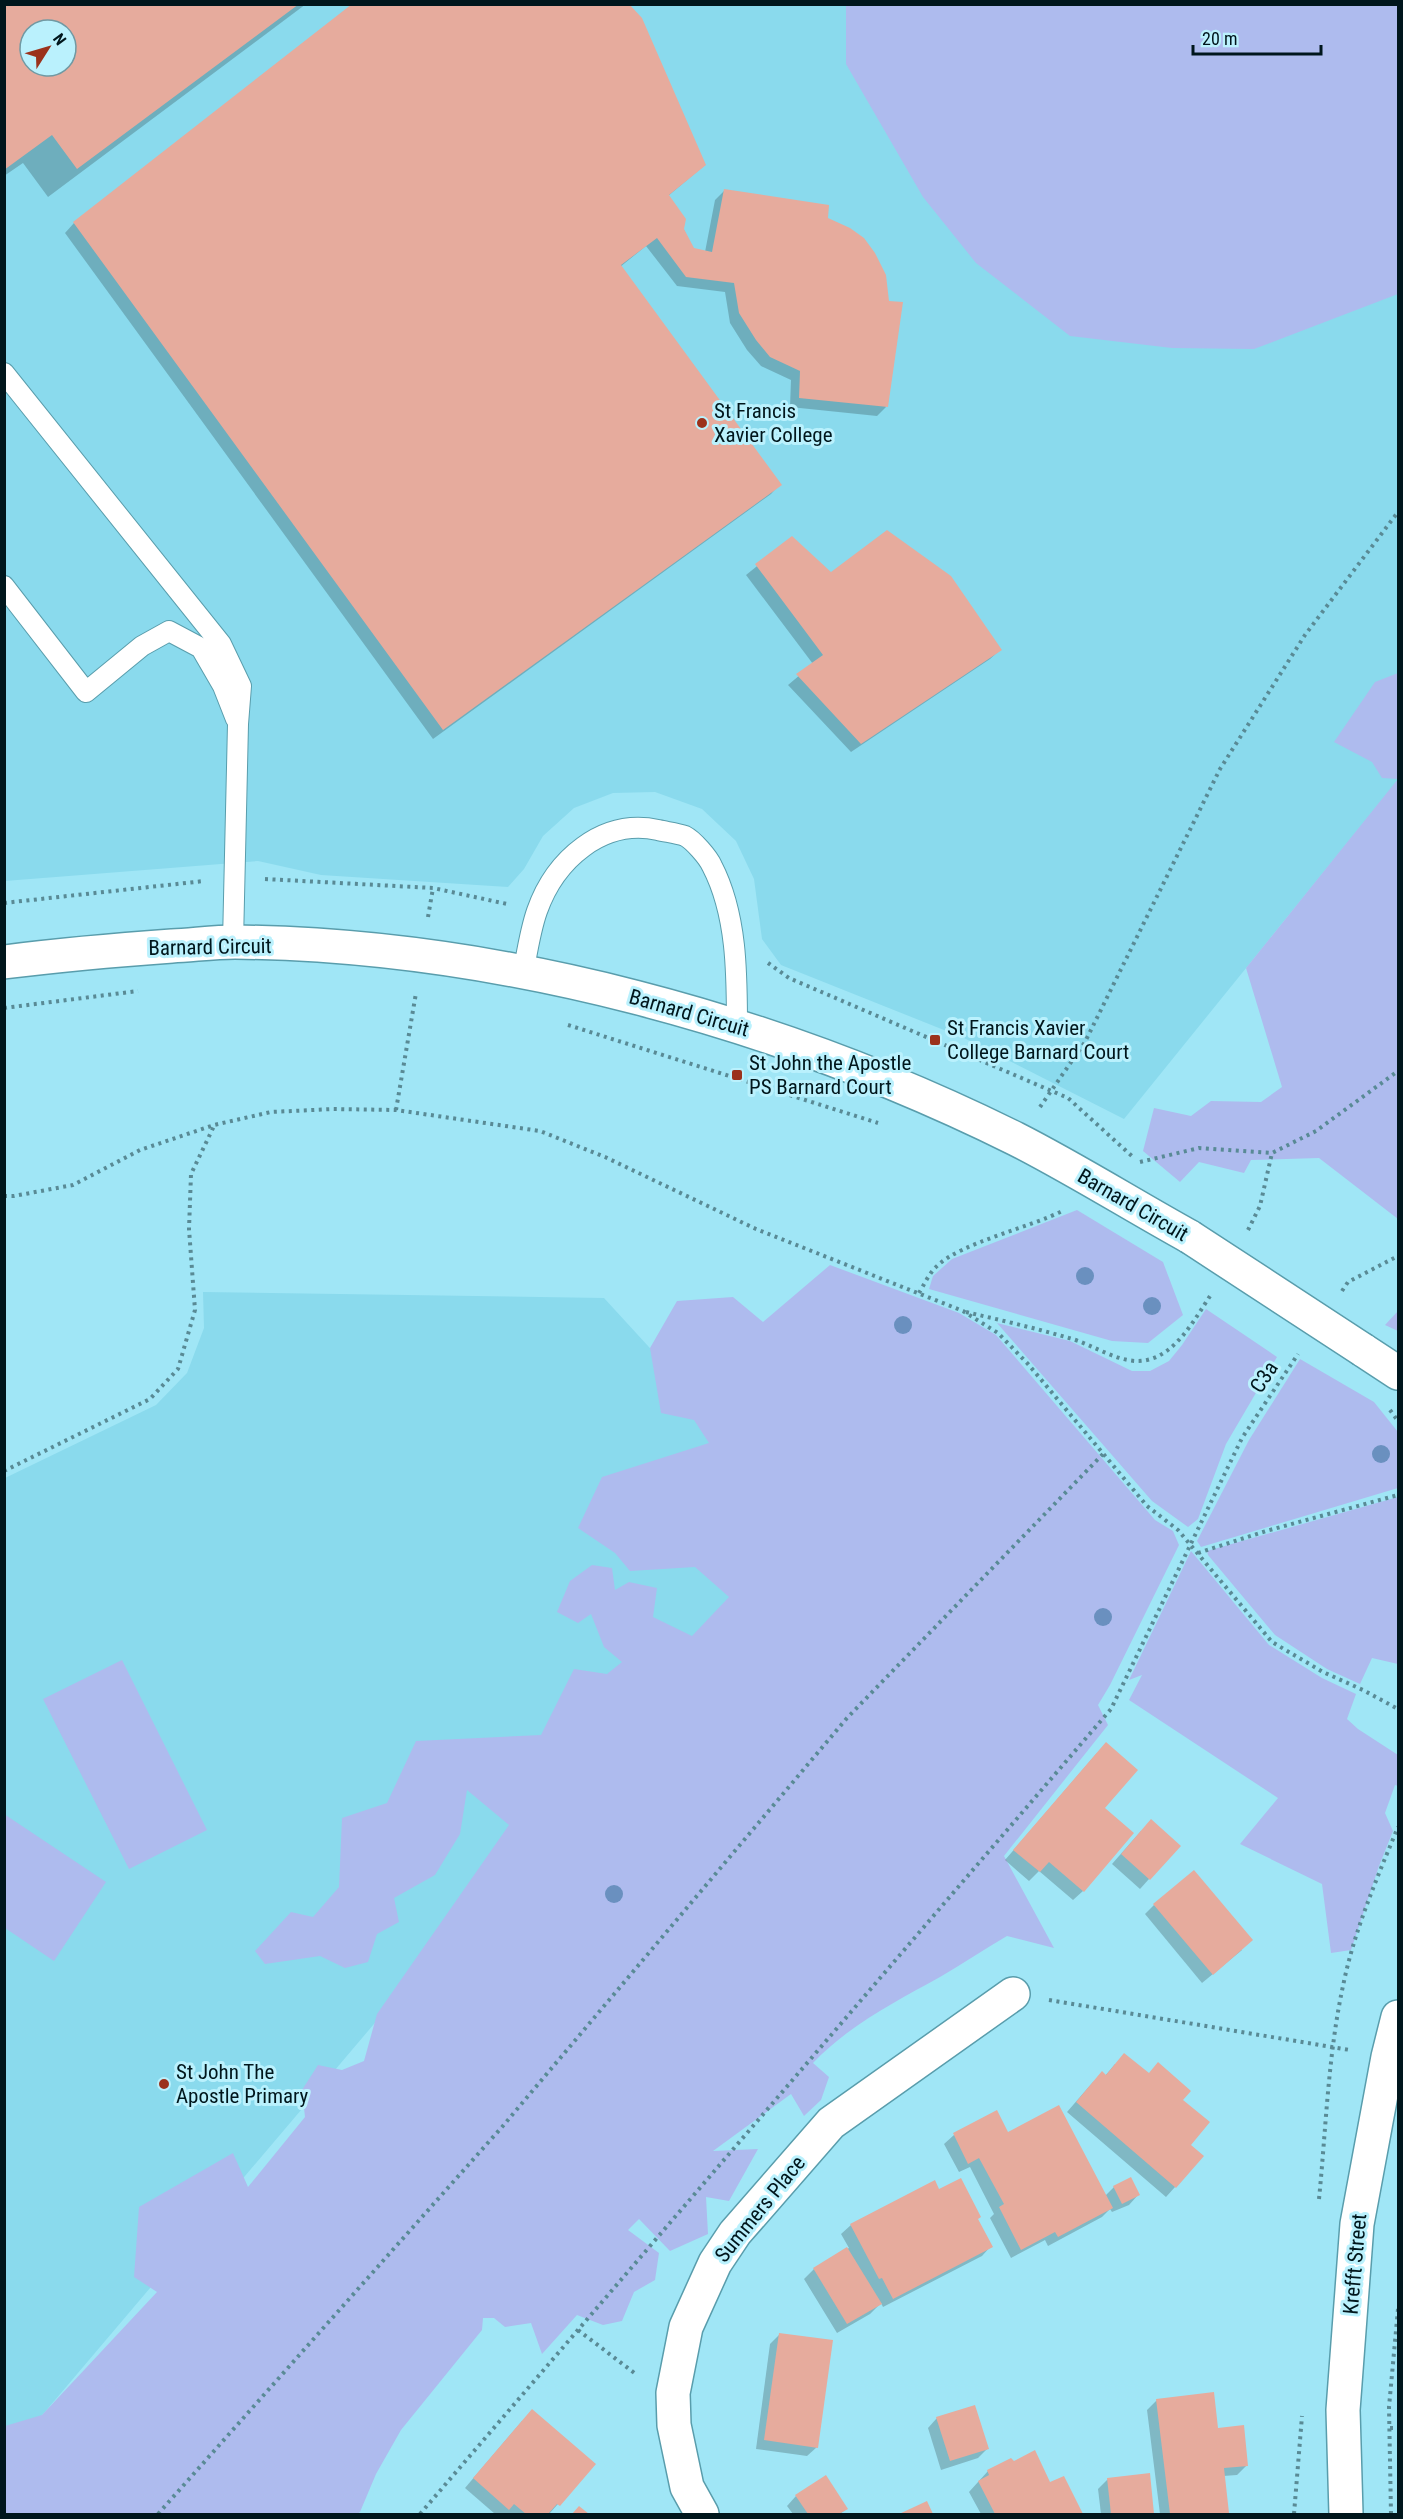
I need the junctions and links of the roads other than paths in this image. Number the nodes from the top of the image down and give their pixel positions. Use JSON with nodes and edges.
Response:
{"nodes":[{"id":1,"x":4,"y":373,"type":"edge"},
{"id":2,"x":4,"y":586,"type":"edge"},
{"id":3,"x":238,"y":724,"type":"junction"},
{"id":4,"x":233,"y":942,"type":"junction"},
{"id":5,"x":4,"y":962,"type":"edge"},
{"id":6,"x":523,"y":974,"type":"junction"},
{"id":7,"x":737,"y":1027,"type":"junction"},
{"id":8,"x":1398,"y":1373,"type":"edge"},
{"id":9,"x":1013,"y":1994,"type":"road end"},
{"id":10,"x":1398,"y":2017,"type":"edge"},
{"id":11,"x":702,"y":2514,"type":"edge"},
{"id":12,"x":1346,"y":2514,"type":"edge"}],
"edges":[{"from":1,"to":3,"type":"lane"},
{"from":2,"to":3,"type":"lane"},
{"from":3,"to":4,"type":"lane"},
{"from":4,"to":5,"type":"street","name":"Barnard Circuit"},
{"from":4,"to":6,"type":"street","name":"Barnard Circuit"},
{"from":6,"to":7,"type":"street","name":"Barnard Circuit"},
{"from":6,"to":7,"type":"lane"},
{"from":7,"to":8,"type":"street","name":"Barnard Circuit","bridge":true},
{"from":9,"to":11,"type":"street","name":"Summers Place"},
{"from":10,"to":12,"type":"street","name":"Krefft Street"}]}
